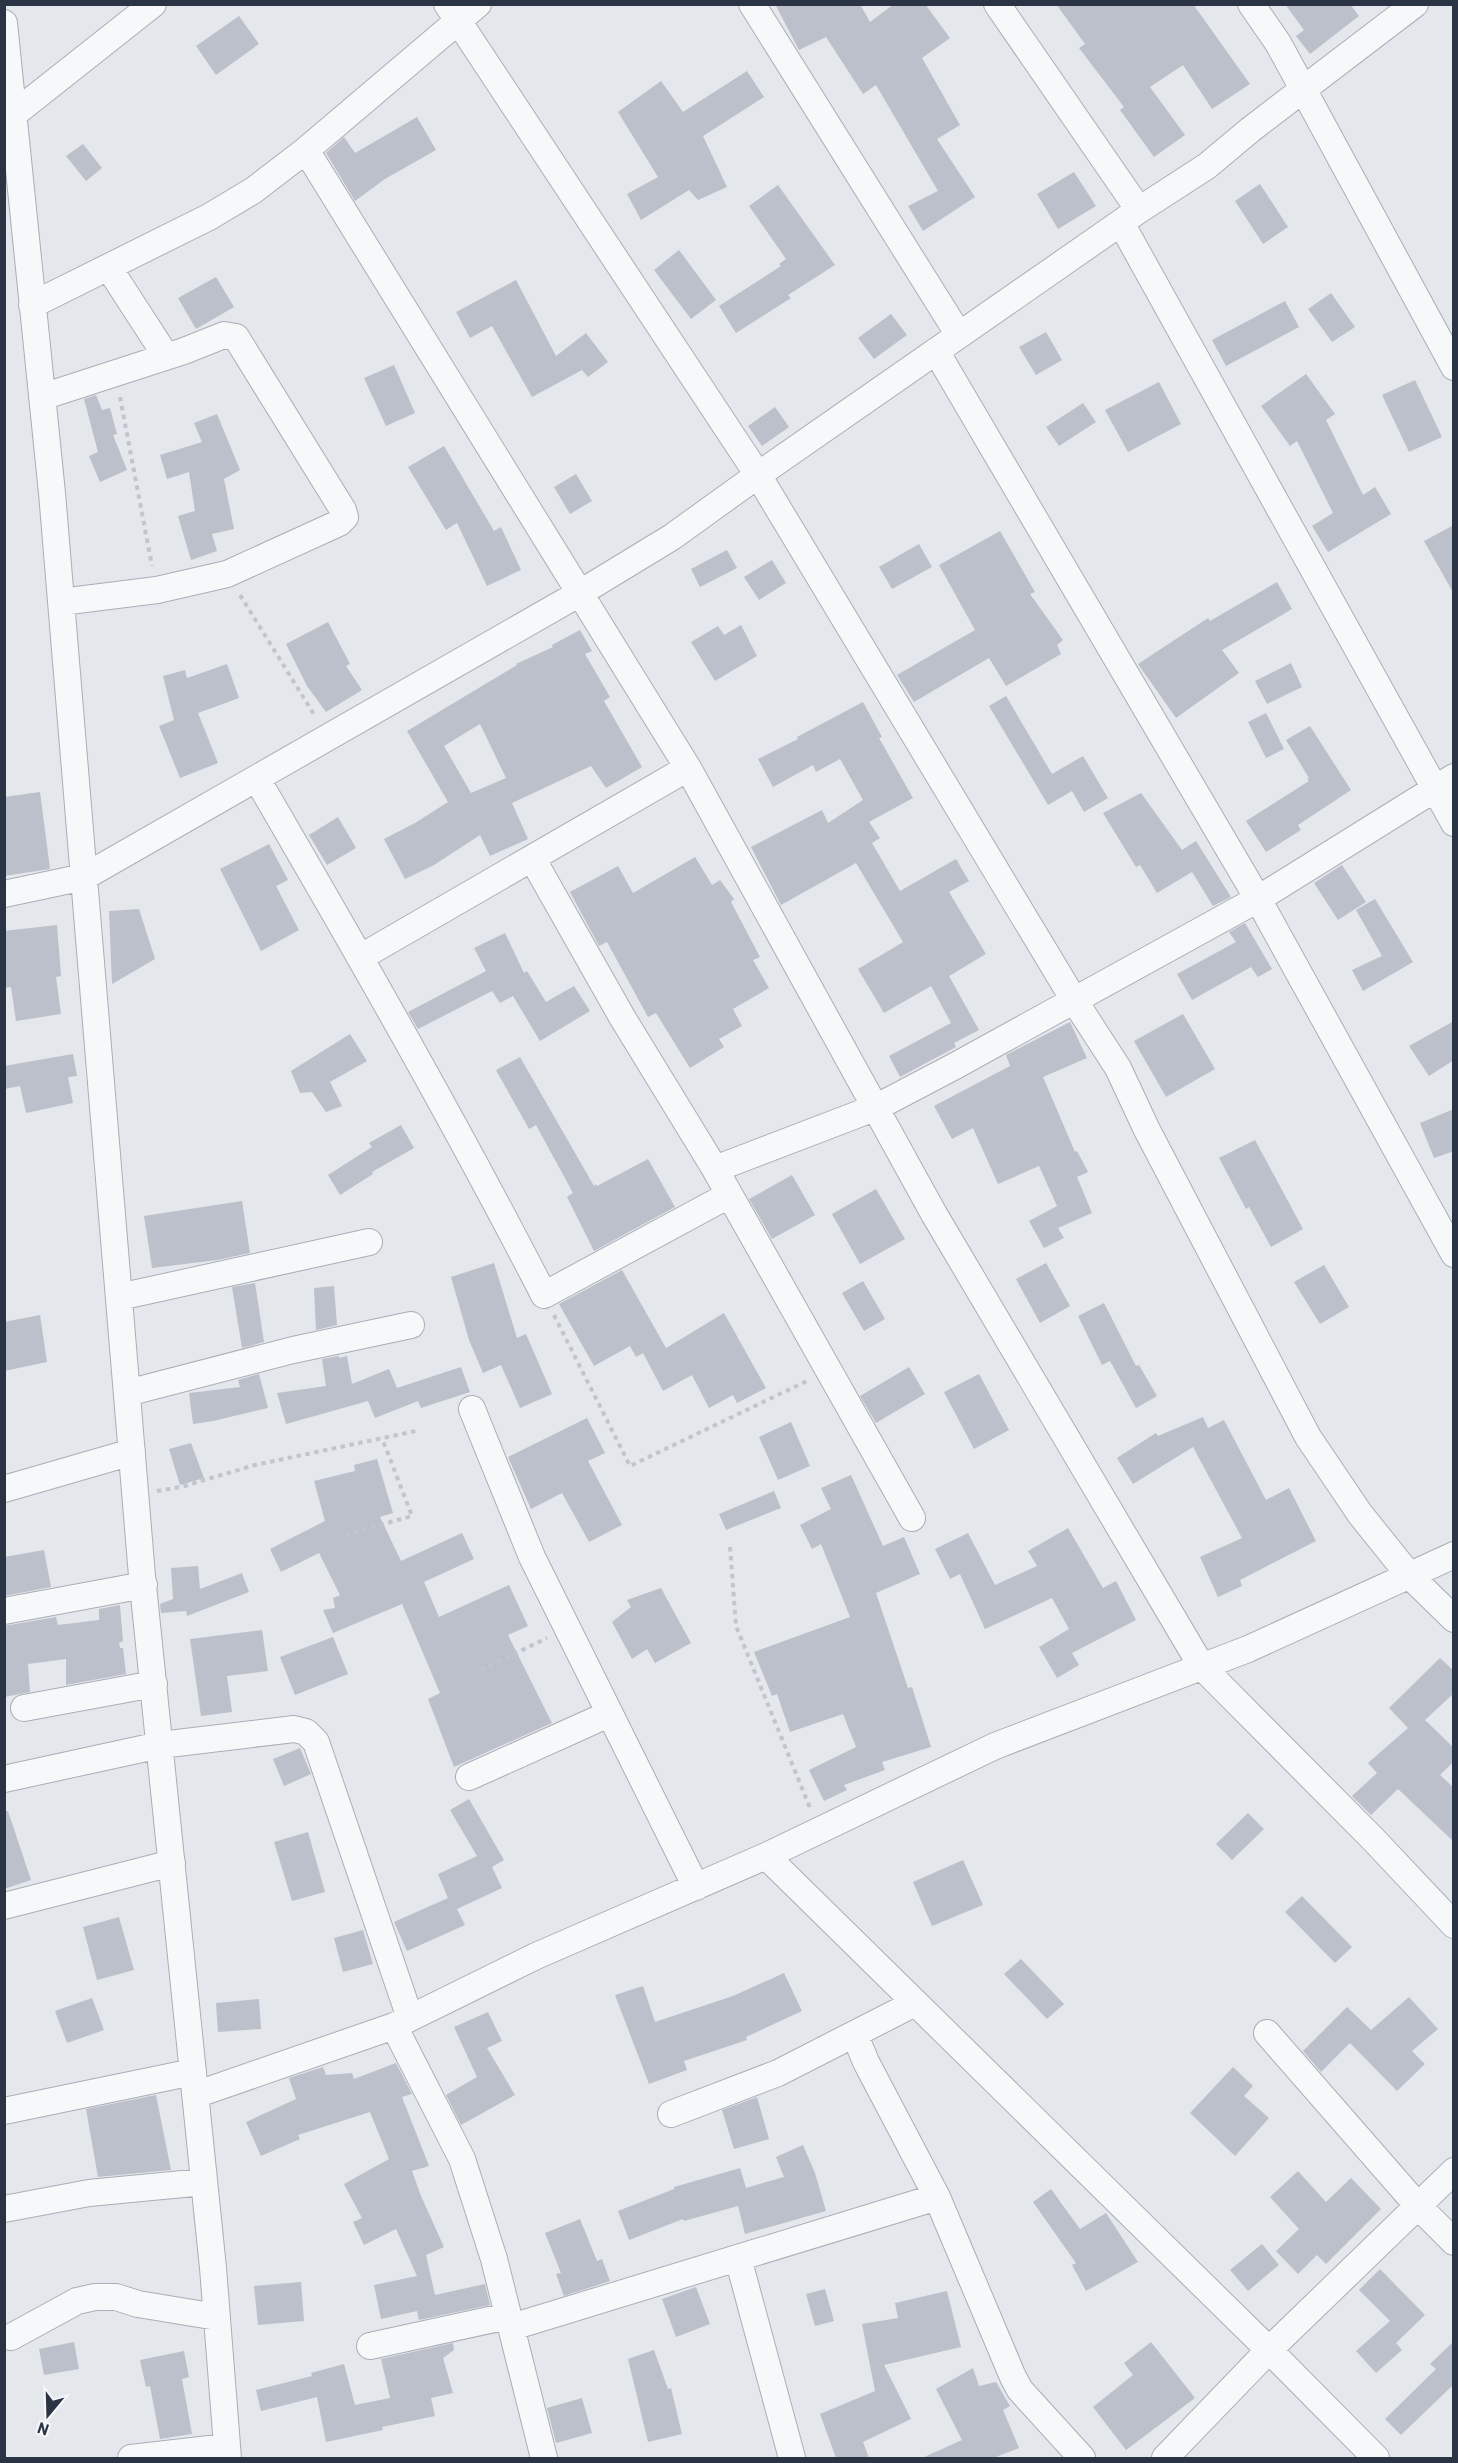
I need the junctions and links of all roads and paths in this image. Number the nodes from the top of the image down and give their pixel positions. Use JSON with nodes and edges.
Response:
{"nodes":[{"id":1,"x":153,"y":4,"type":"edge"},
{"id":2,"x":752,"y":4,"type":"edge"},
{"id":3,"x":997,"y":4,"type":"edge"},
{"id":4,"x":1251,"y":4,"type":"edge"},
{"id":5,"x":1415,"y":4,"type":"edge"},
{"id":6,"x":462,"y":10,"type":"edge"},
{"id":7,"x":4,"y":23,"type":"edge"},
{"id":8,"x":1302,"y":91,"type":"junction"},
{"id":9,"x":14,"y":114,"type":"junction"},
{"id":10,"x":306,"y":150,"type":"junction"},
{"id":11,"x":1130,"y":217,"type":"junction"},
{"id":12,"x":109,"y":268,"type":"junction"},
{"id":13,"x":32,"y":305,"type":"junction"},
{"id":14,"x":959,"y":335,"type":"junction"},
{"id":15,"x":936,"y":351,"type":"junction"},
{"id":16,"x":166,"y":356,"type":"junction"},
{"id":17,"x":1454,"y":367,"type":"edge"},
{"id":18,"x":115,"y":374,"type":"junction"},
{"id":19,"x":42,"y":397,"type":"junction"},
{"id":20,"x":758,"y":474,"type":"junction"},
{"id":21,"x":227,"y":574,"type":"junction"},
{"id":22,"x":157,"y":590,"type":"junction"},
{"id":23,"x":580,"y":593,"type":"junction"},
{"id":24,"x":61,"y":602,"type":"junction"},
{"id":25,"x":328,"y":738,"type":"junction"},
{"id":26,"x":688,"y":768,"type":"junction"},
{"id":27,"x":257,"y":779,"type":"junction"},
{"id":28,"x":1443,"y":782,"type":"edge"},
{"id":29,"x":1454,"y":823,"type":"edge"},
{"id":30,"x":532,"y":858,"type":"junction"},
{"id":31,"x":84,"y":877,"type":"junction"},
{"id":32,"x":4,"y":894,"type":"edge"},
{"id":33,"x":1258,"y":899,"type":"junction"},
{"id":34,"x":361,"y":957,"type":"junction"},
{"id":35,"x":1074,"y":1000,"type":"junction"},
{"id":36,"x":877,"y":1107,"type":"junction"},
{"id":37,"x":715,"y":1169,"type":"junction"},
{"id":38,"x":729,"y":1195,"type":"junction"},
{"id":39,"x":369,"y":1242,"type":"dead end"},
{"id":40,"x":1454,"y":1254,"type":"edge"},
{"id":41,"x":544,"y":1295,"type":"junction"},
{"id":42,"x":119,"y":1298,"type":"junction"},
{"id":43,"x":411,"y":1325,"type":"dead end"},
{"id":44,"x":828,"y":1371,"type":"junction"},
{"id":45,"x":127,"y":1394,"type":"junction"},
{"id":46,"x":472,"y":1409,"type":"dead end"},
{"id":47,"x":416,"y":1431,"type":"dead end"},
{"id":48,"x":382,"y":1438,"type":"junction"},
{"id":49,"x":132,"y":1452,"type":"junction"},
{"id":50,"x":4,"y":1489,"type":"edge"},
{"id":51,"x":136,"y":1494,"type":"junction"},
{"id":52,"x":912,"y":1518,"type":"dead end"},
{"id":53,"x":345,"y":1534,"type":"dead end"},
{"id":54,"x":730,"y":1546,"type":"dead end"},
{"id":55,"x":1454,"y":1555,"type":"edge"},
{"id":56,"x":1409,"y":1575,"type":"junction"},
{"id":57,"x":144,"y":1585,"type":"junction"},
{"id":58,"x":4,"y":1611,"type":"edge"},
{"id":59,"x":1454,"y":1619,"type":"edge"},
{"id":60,"x":567,"y":1628,"type":"junction"},
{"id":61,"x":1202,"y":1667,"type":"junction"},
{"id":62,"x":481,"y":1670,"type":"dead end"},
{"id":63,"x":154,"y":1684,"type":"junction"},
{"id":64,"x":24,"y":1708,"type":"dead end"},
{"id":65,"x":609,"y":1714,"type":"junction"},
{"id":66,"x":160,"y":1745,"type":"junction"},
{"id":67,"x":469,"y":1777,"type":"dead end"},
{"id":68,"x":4,"y":1779,"type":"edge"},
{"id":69,"x":819,"y":1831,"type":"junction"},
{"id":70,"x":766,"y":1856,"type":"junction"},
{"id":71,"x":172,"y":1863,"type":"junction"},
{"id":72,"x":696,"y":1887,"type":"junction"},
{"id":73,"x":4,"y":1906,"type":"edge"},
{"id":74,"x":1454,"y":1925,"type":"edge"},
{"id":75,"x":915,"y":2002,"type":"junction"},
{"id":76,"x":402,"y":2022,"type":"junction"},
{"id":77,"x":1266,"y":2033,"type":"dead end"},
{"id":78,"x":855,"y":2035,"type":"junction"},
{"id":79,"x":194,"y":2083,"type":"junction"},
{"id":80,"x":4,"y":2111,"type":"edge"},
{"id":81,"x":671,"y":2114,"type":"dead end"},
{"id":82,"x":1454,"y":2171,"type":"edge"},
{"id":83,"x":204,"y":2182,"type":"junction"},
{"id":84,"x":937,"y":2197,"type":"junction"},
{"id":85,"x":1418,"y":2206,"type":"junction"},
{"id":86,"x":4,"y":2209,"type":"edge"},
{"id":87,"x":1454,"y":2242,"type":"edge"},
{"id":88,"x":738,"y":2258,"type":"junction"},
{"id":89,"x":217,"y":2317,"type":"junction"},
{"id":90,"x":510,"y":2322,"type":"junction"},
{"id":91,"x":11,"y":2337,"type":"dead end"},
{"id":92,"x":370,"y":2346,"type":"dead end"},
{"id":93,"x":1269,"y":2350,"type":"junction"},
{"id":94,"x":227,"y":2453,"type":"edge"},
{"id":95,"x":130,"y":2458,"type":"edge"},
{"id":96,"x":544,"y":2458,"type":"edge"},
{"id":97,"x":792,"y":2458,"type":"edge"},
{"id":98,"x":1082,"y":2458,"type":"edge"},
{"id":99,"x":1165,"y":2458,"type":"edge"},
{"id":100,"x":1376,"y":2458,"type":"edge"}],
"edges":[{"from":1,"to":9,"type":"street"},
{"from":2,"to":14,"type":"street"},
{"from":3,"to":11,"type":"street"},
{"from":4,"to":8,"type":"street"},
{"from":5,"to":8,"type":"street"},
{"from":6,"to":10,"type":"street"},
{"from":6,"to":20,"type":"street"},
{"from":7,"to":9,"type":"street"},
{"from":8,"to":11,"type":"street"},
{"from":8,"to":17,"type":"street"},
{"from":9,"to":13,"type":"street"},
{"from":10,"to":12,"type":"street"},
{"from":10,"to":23,"type":"street"},
{"from":11,"to":14,"type":"street"},
{"from":11,"to":28,"type":"street"},
{"from":12,"to":13,"type":"street"},
{"from":12,"to":16,"type":"street"},
{"from":13,"to":19,"type":"street"},
{"from":14,"to":15,"type":"street"},
{"from":15,"to":20,"type":"street"},
{"from":15,"to":33,"type":"street"},
{"from":16,"to":18,"type":"street"},
{"from":16,"to":21,"type":"street"},
{"from":18,"to":19,"type":"street"},
{"from":18,"to":22,"type":"path"},
{"from":19,"to":24,"type":"street"},
{"from":20,"to":23,"type":"street"},
{"from":20,"to":35,"type":"street"},
{"from":21,"to":22,"type":"street"},
{"from":21,"to":25,"type":"path"},
{"from":22,"to":24,"type":"street"},
{"from":23,"to":25,"type":"street"},
{"from":23,"to":26,"type":"street"},
{"from":24,"to":31,"type":"street"},
{"from":25,"to":27,"type":"street"},
{"from":26,"to":30,"type":"street"},
{"from":26,"to":36,"type":"street"},
{"from":27,"to":31,"type":"street"},
{"from":27,"to":34,"type":"street"},
{"from":28,"to":29,"type":"street"},
{"from":28,"to":33,"type":"street"},
{"from":30,"to":34,"type":"street"},
{"from":30,"to":37,"type":"street"},
{"from":31,"to":32,"type":"street"},
{"from":31,"to":42,"type":"street"},
{"from":33,"to":35,"type":"street"},
{"from":33,"to":40,"type":"street"},
{"from":34,"to":41,"type":"street"},
{"from":35,"to":36,"type":"street"},
{"from":35,"to":56,"type":"street"},
{"from":36,"to":37,"type":"street"},
{"from":36,"to":61,"type":"street"},
{"from":37,"to":38,"type":"street"},
{"from":38,"to":41,"type":"street"},
{"from":38,"to":44,"type":"street"},
{"from":39,"to":42,"type":"street"},
{"from":41,"to":44,"type":"path"},
{"from":42,"to":45,"type":"street"},
{"from":43,"to":45,"type":"street"},
{"from":44,"to":52,"type":"street"},
{"from":45,"to":49,"type":"street"},
{"from":46,"to":60,"type":"street"},
{"from":47,"to":48,"type":"path"},
{"from":48,"to":51,"type":"path"},
{"from":48,"to":53,"type":"path"},
{"from":49,"to":50,"type":"street"},
{"from":49,"to":51,"type":"street"},
{"from":51,"to":57,"type":"street"},
{"from":54,"to":69,"type":"path"},
{"from":55,"to":56,"type":"street"},
{"from":56,"to":59,"type":"street"},
{"from":56,"to":61,"type":"street"},
{"from":57,"to":58,"type":"street"},
{"from":57,"to":63,"type":"street"},
{"from":60,"to":62,"type":"path"},
{"from":60,"to":65,"type":"street"},
{"from":61,"to":69,"type":"street"},
{"from":61,"to":74,"type":"street"},
{"from":63,"to":64,"type":"street"},
{"from":63,"to":66,"type":"street"},
{"from":65,"to":67,"type":"street"},
{"from":65,"to":72,"type":"street"},
{"from":66,"to":68,"type":"street"},
{"from":66,"to":71,"type":"street"},
{"from":66,"to":76,"type":"street"},
{"from":69,"to":70,"type":"street"},
{"from":70,"to":72,"type":"street"},
{"from":70,"to":75,"type":"street"},
{"from":71,"to":73,"type":"street"},
{"from":71,"to":79,"type":"street"},
{"from":72,"to":76,"type":"street"},
{"from":75,"to":78,"type":"street"},
{"from":75,"to":93,"type":"street"},
{"from":76,"to":79,"type":"street"},
{"from":76,"to":90,"type":"street"},
{"from":77,"to":85,"type":"street"},
{"from":78,"to":81,"type":"street"},
{"from":78,"to":84,"type":"street"},
{"from":79,"to":80,"type":"street"},
{"from":79,"to":83,"type":"street"},
{"from":82,"to":85,"type":"street"},
{"from":83,"to":86,"type":"street"},
{"from":83,"to":89,"type":"street"},
{"from":84,"to":88,"type":"street"},
{"from":84,"to":98,"type":"street"},
{"from":85,"to":87,"type":"street"},
{"from":85,"to":93,"type":"street"},
{"from":88,"to":90,"type":"street"},
{"from":88,"to":97,"type":"street"},
{"from":89,"to":91,"type":"street"},
{"from":89,"to":94,"type":"street"},
{"from":90,"to":92,"type":"street"},
{"from":90,"to":96,"type":"street"},
{"from":93,"to":99,"type":"street"},
{"from":93,"to":100,"type":"street"},
{"from":94,"to":95,"type":"street"}]}
